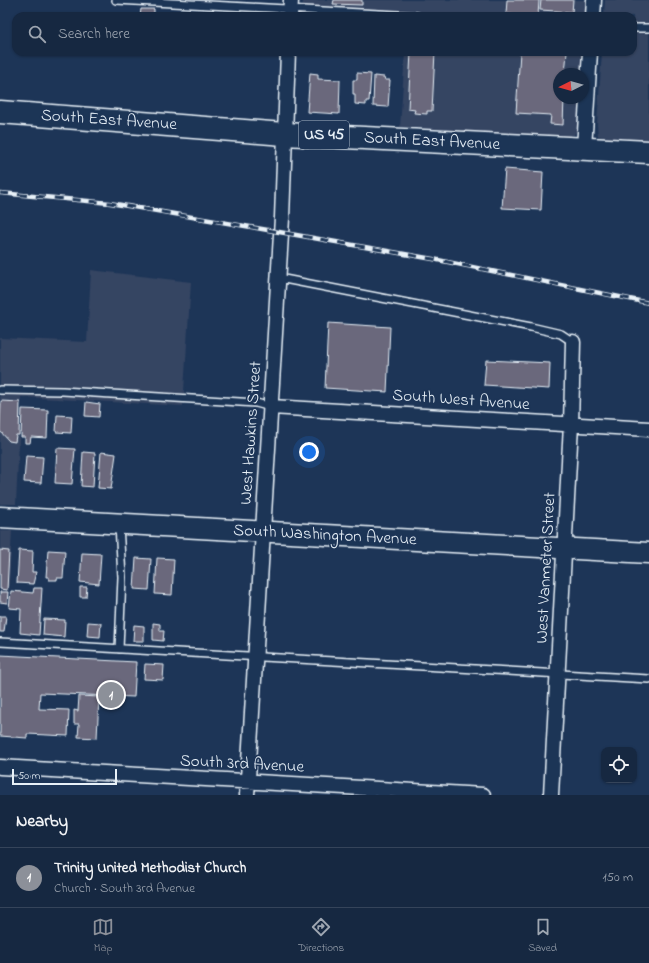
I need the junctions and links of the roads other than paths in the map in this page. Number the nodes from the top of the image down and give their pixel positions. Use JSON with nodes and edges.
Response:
{"nodes":[{"id":1,"x":116,"y":0,"type":"edge"},
{"id":2,"x":594,"y":0,"type":"edge"},
{"id":3,"x":290,"y":8,"type":"edge"},
{"id":4,"x":353,"y":12,"type":"edge"},
{"id":5,"x":593,"y":12,"type":"edge"},
{"id":6,"x":637,"y":28,"type":"edge"},
{"id":7,"x":649,"y":28,"type":"edge"},
{"id":8,"x":288,"y":56,"type":"edge"},
{"id":9,"x":590,"y":56,"type":"edge"},
{"id":10,"x":0,"y":112,"type":"edge"},
{"id":11,"x":284,"y":134,"type":"junction"},
{"id":12,"x":584,"y":148,"type":"junction"},
{"id":13,"x":649,"y":152,"type":"edge"},
{"id":14,"x":279,"y":278,"type":"junction"},
{"id":15,"x":573,"y":342,"type":"joint"},
{"id":16,"x":0,"y":390,"type":"edge"},
{"id":17,"x":271,"y":406,"type":"junction"},
{"id":18,"x":571,"y":425,"type":"junction"},
{"id":19,"x":649,"y":429,"type":"edge"},
{"id":20,"x":0,"y":517,"type":"edge"},
{"id":21,"x":119,"y":524,"type":"junction"},
{"id":22,"x":262,"y":532,"type":"junction"},
{"id":23,"x":564,"y":549,"type":"junction"},
{"id":24,"x":649,"y":553,"type":"edge"},
{"id":25,"x":0,"y":642,"type":"edge"},
{"id":26,"x":119,"y":649,"type":"junction"},
{"id":27,"x":255,"y":656,"type":"junction"},
{"id":28,"x":558,"y":674,"type":"junction"},
{"id":29,"x":649,"y":679,"type":"edge"},
{"id":30,"x":0,"y":767,"type":"edge"},
{"id":31,"x":247,"y":789,"type":"edge"},
{"id":32,"x":483,"y":795,"type":"edge"},
{"id":33,"x":551,"y":795,"type":"edge"}],
"edges":[{"from":1,"to":3,"type":"lane"},
{"from":2,"to":5,"type":"street"},
{"from":3,"to":4,"type":"lane"},
{"from":6,"to":7,"type":"lane"},
{"from":8,"to":11,"type":"street","name":"West Hawkins Street"},
{"from":9,"to":12,"type":"street"},
{"from":10,"to":11,"type":"main road","name":"South East Avenue","number":"US 45"},
{"from":11,"to":12,"type":"main road","name":"South East Avenue","number":"US 45"},
{"from":11,"to":14,"type":"street","name":"West Hawkins Street"},
{"from":12,"to":13,"type":"main road","name":"South East Avenue","number":"US 45"},
{"from":14,"to":15,"type":"lane"},
{"from":14,"to":17,"type":"street","name":"West Hawkins Street"},
{"from":15,"to":18,"type":"street","name":"West Vanmeter Street"},
{"from":16,"to":17,"type":"lane"},
{"from":17,"to":18,"type":"street","name":"South West Avenue"},
{"from":17,"to":22,"type":"street","name":"West Hawkins Street"},
{"from":18,"to":19,"type":"street","name":"South West Avenue"},
{"from":18,"to":23,"type":"street","name":"West Vanmeter Street"},
{"from":20,"to":21,"type":"main road","name":"South Washington Avenue"},
{"from":21,"to":22,"type":"main road","name":"South Washington Avenue"},
{"from":21,"to":26,"type":"lane"},
{"from":22,"to":23,"type":"main road","name":"South Washington Avenue"},
{"from":22,"to":27,"type":"street","name":"West Hawkins Street"},
{"from":23,"to":24,"type":"main road","name":"South Washington Avenue"},
{"from":23,"to":28,"type":"street","name":"West Vanmeter Street"},
{"from":25,"to":26,"type":"lane"},
{"from":26,"to":27,"type":"lane"},
{"from":27,"to":28,"type":"lane"},
{"from":27,"to":31,"type":"street","name":"West Hawkins Street"},
{"from":28,"to":29,"type":"lane"},
{"from":28,"to":33,"type":"street","name":"West Vanmeter Street"},
{"from":30,"to":31,"type":"street","name":"South 3rd Avenue"},
{"from":31,"to":32,"type":"street","name":"South 3rd Avenue"}]}
